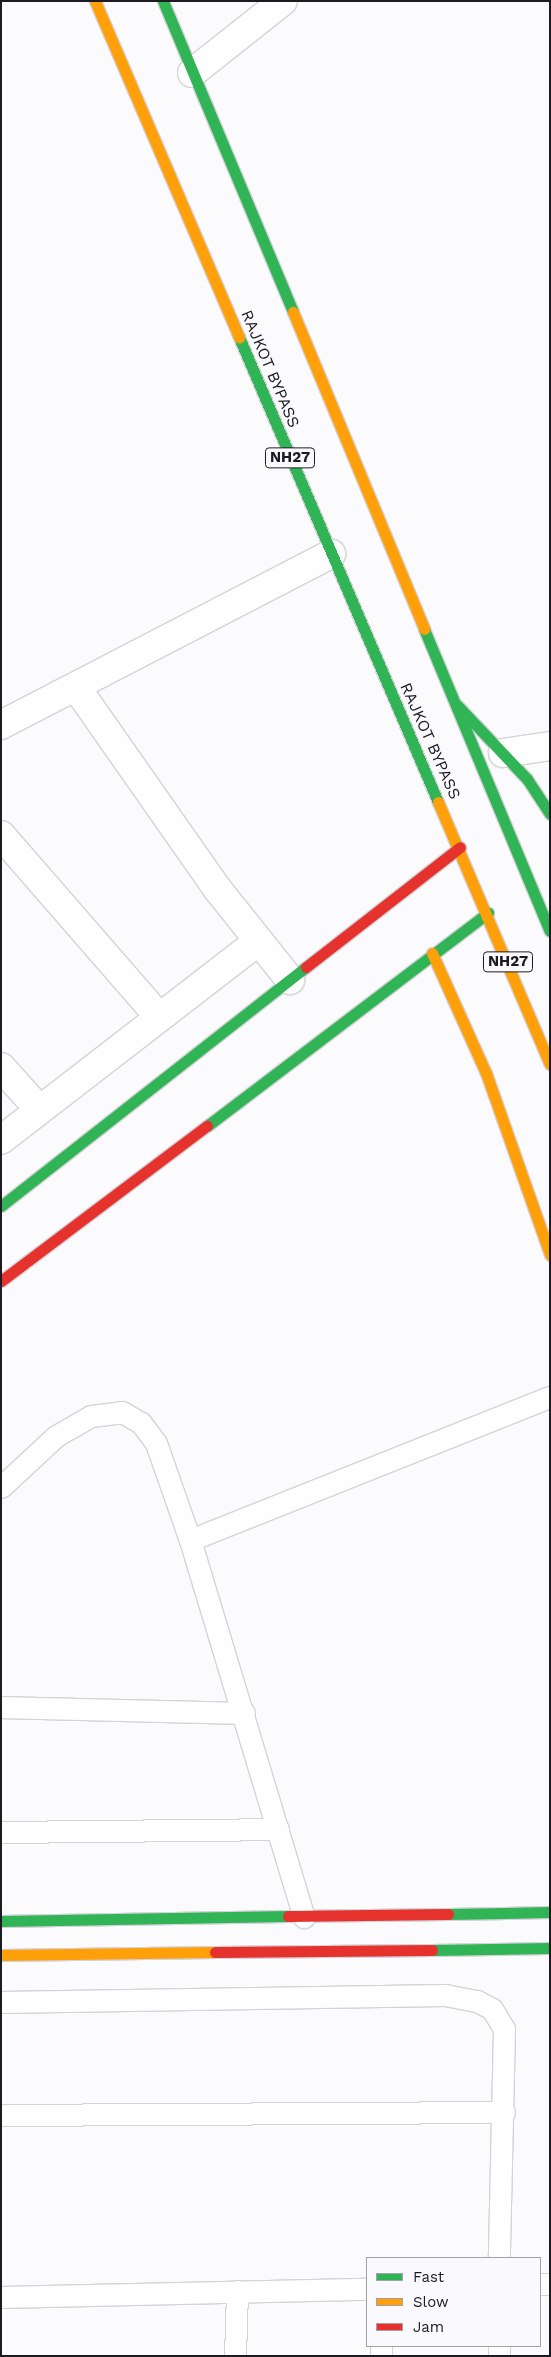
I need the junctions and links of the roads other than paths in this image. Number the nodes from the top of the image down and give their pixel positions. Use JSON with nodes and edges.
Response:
{"nodes":[{"id":1,"x":95,"y":1,"type":"edge"},
{"id":2,"x":163,"y":1,"type":"edge"},
{"id":3,"x":283,"y":1,"type":"edge"},
{"id":4,"x":192,"y":73,"type":"junction"},
{"id":5,"x":331,"y":554,"type":"junction"},
{"id":6,"x":76,"y":687,"type":"junction"},
{"id":7,"x":456,"y":704,"type":"junction"},
{"id":8,"x":1,"y":725,"type":"edge"},
{"id":9,"x":550,"y":746,"type":"edge"},
{"id":10,"x":503,"y":753,"type":"junction"},
{"id":11,"x":550,"y":814,"type":"edge"},
{"id":12,"x":1,"y":835,"type":"edge"},
{"id":13,"x":460,"y":847,"type":"junction"},
{"id":14,"x":488,"y":913,"type":"junction"},
{"id":15,"x":550,"y":931,"type":"edge"},
{"id":16,"x":257,"y":942,"type":"junction"},
{"id":17,"x":432,"y":952,"type":"junction"},
{"id":18,"x":290,"y":980,"type":"junction"},
{"id":19,"x":159,"y":1017,"type":"junction"},
{"id":20,"x":550,"y":1064,"type":"edge"},
{"id":21,"x":1,"y":1067,"type":"edge"},
{"id":22,"x":39,"y":1109,"type":"junction"},
{"id":23,"x":1,"y":1140,"type":"edge"},
{"id":24,"x":1,"y":1206,"type":"edge"},
{"id":25,"x":550,"y":1255,"type":"edge"},
{"id":26,"x":1,"y":1281,"type":"edge"},
{"id":27,"x":550,"y":1397,"type":"edge"},
{"id":28,"x":1,"y":1488,"type":"edge"},
{"id":29,"x":190,"y":1540,"type":"junction"},
{"id":30,"x":1,"y":1707,"type":"edge"},
{"id":31,"x":244,"y":1713,"type":"junction"},
{"id":32,"x":278,"y":1829,"type":"junction"},
{"id":33,"x":1,"y":1832,"type":"edge"},
{"id":34,"x":550,"y":1912,"type":"edge"},
{"id":35,"x":304,"y":1917,"type":"junction"},
{"id":36,"x":1,"y":1921,"type":"edge"},
{"id":37,"x":550,"y":1948,"type":"edge"},
{"id":38,"x":1,"y":1955,"type":"edge"},
{"id":39,"x":1,"y":2002,"type":"edge"},
{"id":40,"x":504,"y":2112,"type":"junction"},
{"id":41,"x":1,"y":2115,"type":"edge"},
{"id":42,"x":499,"y":2257,"type":"edge"},
{"id":43,"x":366,"y":2288,"type":"edge"},
{"id":44,"x":237,"y":2291,"type":"junction"},
{"id":45,"x":1,"y":2297,"type":"edge"},
{"id":46,"x":235,"y":2356,"type":"edge"}],
"edges":[{"from":1,"to":5,"type":"main road","name":"RAJKOT BYPASS","number":"NH27"},
{"from":2,"to":4,"type":"main road","number":"NH27"},
{"from":3,"to":4,"type":"street"},
{"from":4,"to":7,"type":"main road","number":"NH27"},
{"from":5,"to":6,"type":"street"},
{"from":5,"to":13,"type":"main road","name":"RAJKOT BYPASS","number":"NH27"},
{"from":6,"to":8,"type":"street"},
{"from":6,"to":16,"type":"street"},
{"from":7,"to":10,"type":"main road"},
{"from":7,"to":15,"type":"main road","number":"NH27"},
{"from":9,"to":10,"type":"street"},
{"from":10,"to":11,"type":"main road"},
{"from":12,"to":19,"type":"street"},
{"from":13,"to":14,"type":"main road","name":"RAJKOT BYPASS","number":"NH27"},
{"from":13,"to":18,"type":"main road"},
{"from":14,"to":17,"type":"main road"},
{"from":14,"to":20,"type":"main road","number":"NH27"},
{"from":16,"to":18,"type":"street"},
{"from":16,"to":19,"type":"street"},
{"from":17,"to":25,"type":"main road"},
{"from":17,"to":26,"type":"main road"},
{"from":18,"to":24,"type":"main road"},
{"from":19,"to":22,"type":"street"},
{"from":21,"to":22,"type":"street"},
{"from":22,"to":23,"type":"street"},
{"from":27,"to":29,"type":"lane"},
{"from":28,"to":29,"type":"lane"},
{"from":29,"to":31,"type":"lane"},
{"from":30,"to":31,"type":"lane"},
{"from":31,"to":32,"type":"lane"},
{"from":32,"to":33,"type":"lane"},
{"from":32,"to":35,"type":"lane"},
{"from":34,"to":35,"type":"main road"},
{"from":35,"to":36,"type":"main road"},
{"from":37,"to":38,"type":"main road"},
{"from":39,"to":40,"type":"lane"},
{"from":40,"to":41,"type":"lane"},
{"from":40,"to":42,"type":"lane"},
{"from":43,"to":44,"type":"lane"},
{"from":44,"to":45,"type":"lane"},
{"from":44,"to":46,"type":"lane"}]}
